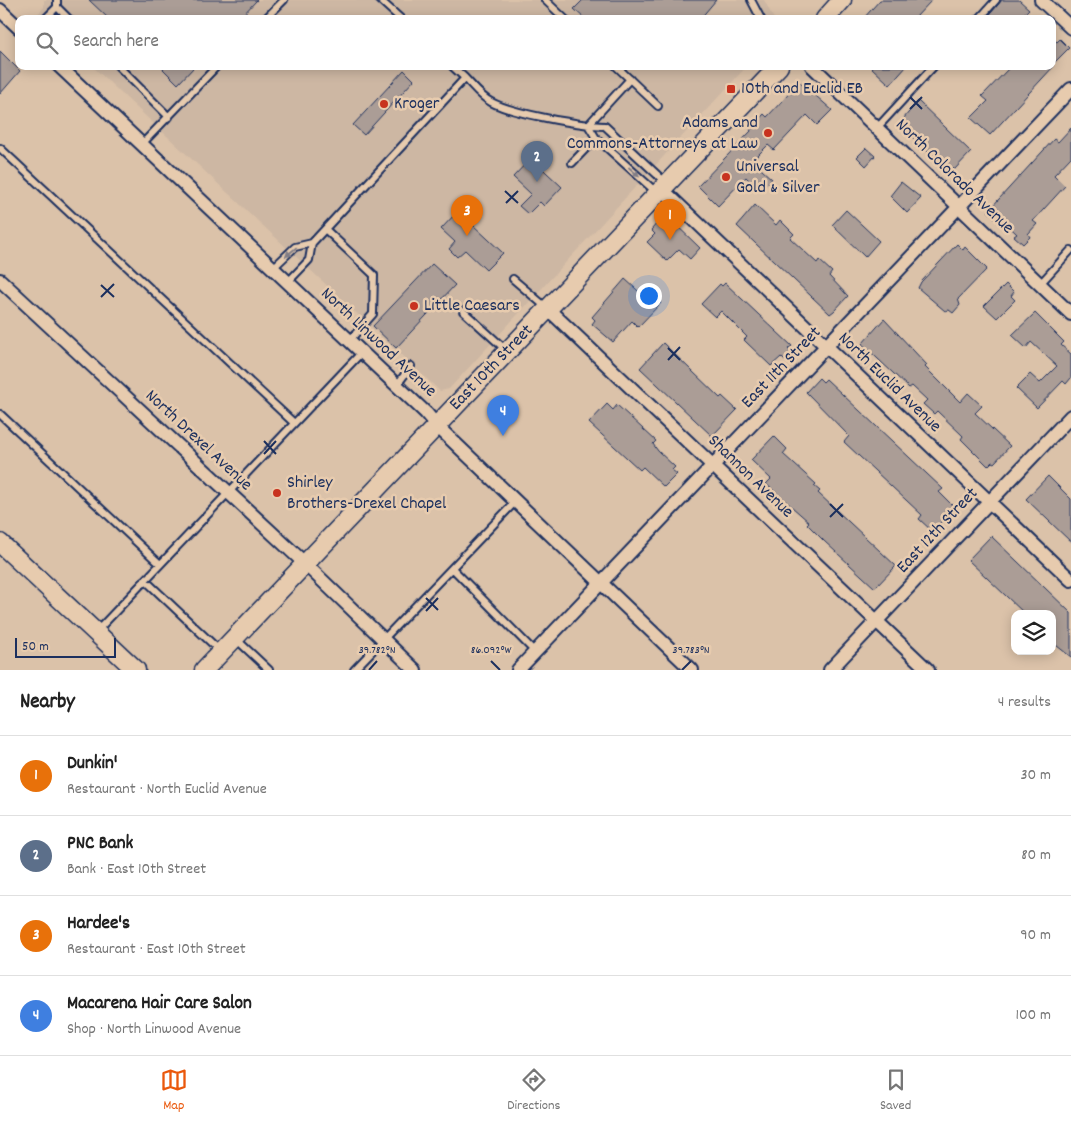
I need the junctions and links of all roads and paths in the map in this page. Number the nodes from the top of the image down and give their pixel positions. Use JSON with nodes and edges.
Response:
{"nodes":[{"id":1,"x":284,"y":0,"type":"edge"},
{"id":2,"x":380,"y":0,"type":"edge"},
{"id":3,"x":546,"y":0,"type":"edge"},
{"id":4,"x":752,"y":0,"type":"edge"},
{"id":5,"x":842,"y":0,"type":"edge"},
{"id":6,"x":996,"y":0,"type":"edge"},
{"id":7,"x":1041,"y":0,"type":"edge"},
{"id":8,"x":57,"y":4,"type":"edge"},
{"id":9,"x":0,"y":10,"type":"edge"},
{"id":10,"x":48,"y":15,"type":"edge"},
{"id":11,"x":66,"y":15,"type":"edge"},
{"id":12,"x":269,"y":15,"type":"edge"},
{"id":13,"x":397,"y":15,"type":"edge"},
{"id":14,"x":561,"y":15,"type":"edge"},
{"id":15,"x":760,"y":15,"type":"edge"},
{"id":16,"x":828,"y":15,"type":"edge"},
{"id":17,"x":983,"y":15,"type":"edge"},
{"id":18,"x":15,"y":24,"type":"edge"},
{"id":19,"x":1071,"y":28,"type":"edge"},
{"id":20,"x":63,"y":70,"type":"edge"},
{"id":21,"x":122,"y":70,"type":"edge"},
{"id":22,"x":214,"y":70,"type":"edge"},
{"id":23,"x":456,"y":70,"type":"edge"},
{"id":24,"x":620,"y":70,"type":"edge"},
{"id":25,"x":775,"y":70,"type":"edge"},
{"id":26,"x":816,"y":70,"type":"edge"},
{"id":27,"x":930,"y":70,"type":"edge"},
{"id":28,"x":465,"y":78,"type":"junction"},
{"id":29,"x":630,"y":79,"type":"junction"},
{"id":30,"x":1071,"y":89,"type":"edge"},
{"id":31,"x":658,"y":106,"type":"dead end"},
{"id":32,"x":169,"y":117,"type":"junction"},
{"id":33,"x":588,"y":125,"type":"junction"},
{"id":34,"x":877,"y":128,"type":"junction"},
{"id":35,"x":596,"y":138,"type":"junction"},
{"id":36,"x":142,"y":144,"type":"junction"},
{"id":37,"x":0,"y":148,"type":"edge"},
{"id":38,"x":572,"y":163,"type":"dead end"},
{"id":39,"x":662,"y":189,"type":"junction"},
{"id":40,"x":959,"y":206,"type":"junction"},
{"id":41,"x":325,"y":229,"type":"junction"},
{"id":42,"x":312,"y":243,"type":"junction"},
{"id":43,"x":1071,"y":250,"type":"edge"},
{"id":44,"x":273,"y":268,"type":"junction"},
{"id":45,"x":513,"y":279,"type":"dead end"},
{"id":46,"x":0,"y":280,"type":"edge"},
{"id":47,"x":288,"y":282,"type":"junction"},
{"id":48,"x":1040,"y":284,"type":"junction"},
{"id":49,"x":548,"y":309,"type":"junction"},
{"id":50,"x":463,"y":311,"type":"dead end"},
{"id":51,"x":1071,"y":314,"type":"edge"},
{"id":52,"x":350,"y":340,"type":"junction"},
{"id":53,"x":826,"y":346,"type":"junction"},
{"id":54,"x":508,"y":351,"type":"junction"},
{"id":55,"x":362,"y":352,"type":"junction"},
{"id":56,"x":411,"y":366,"type":"dead end"},
{"id":57,"x":397,"y":385,"type":"junction"},
{"id":58,"x":0,"y":414,"type":"edge"},
{"id":59,"x":1071,"y":416,"type":"edge"},
{"id":60,"x":294,"y":424,"type":"junction"},
{"id":61,"x":437,"y":426,"type":"junction"},
{"id":62,"x":713,"y":465,"type":"junction"},
{"id":63,"x":228,"y":492,"type":"junction"},
{"id":64,"x":516,"y":502,"type":"junction"},
{"id":65,"x":989,"y":502,"type":"junction"},
{"id":66,"x":0,"y":543,"type":"edge"},
{"id":67,"x":160,"y":564,"type":"junction"},
{"id":68,"x":305,"y":564,"type":"junction"},
{"id":69,"x":453,"y":569,"type":"junction"},
{"id":70,"x":145,"y":580,"type":"junction"},
{"id":71,"x":1071,"y":580,"type":"edge"},
{"id":72,"x":600,"y":583,"type":"junction"},
{"id":73,"x":876,"y":621,"type":"junction"},
{"id":74,"x":96,"y":632,"type":"junction"},
{"id":75,"x":235,"y":638,"type":"junction"},
{"id":76,"x":383,"y":639,"type":"junction"},
{"id":77,"x":221,"y":652,"type":"junction"},
{"id":78,"x":535,"y":652,"type":"junction"},
{"id":79,"x":136,"y":670,"type":"edge"},
{"id":80,"x":204,"y":670,"type":"edge"},
{"id":81,"x":269,"y":670,"type":"edge"},
{"id":82,"x":354,"y":670,"type":"edge"},
{"id":83,"x":415,"y":670,"type":"edge"},
{"id":84,"x":518,"y":670,"type":"edge"},
{"id":85,"x":692,"y":670,"type":"edge"},
{"id":86,"x":830,"y":670,"type":"edge"},
{"id":87,"x":928,"y":670,"type":"edge"}],
"edges":[{"from":1,"to":12,"type":"lane"},
{"from":2,"to":13,"type":"lane"},
{"from":3,"to":14,"type":"lane"},
{"from":4,"to":15,"type":"lane"},
{"from":5,"to":16,"type":"main road"},
{"from":6,"to":17,"type":"lane"},
{"from":7,"to":19,"type":"street"},
{"from":8,"to":10,"type":"lane"},
{"from":8,"to":11,"type":"lane"},
{"from":9,"to":18,"type":"street"},
{"from":20,"to":36,"type":"street","name":"North Linwood Avenue"},
{"from":21,"to":32,"type":"lane"},
{"from":22,"to":32,"type":"lane"},
{"from":23,"to":28,"type":"lane"},
{"from":24,"to":29,"type":"lane"},
{"from":25,"to":39,"type":"main road","name":"East 10th Street"},
{"from":26,"to":34,"type":"street","name":"North Colorado Avenue"},
{"from":27,"to":34,"type":"lane"},
{"from":28,"to":33,"type":"lane"},
{"from":28,"to":41,"type":"lane"},
{"from":29,"to":31,"type":"lane"},
{"from":29,"to":33,"type":"lane"},
{"from":30,"to":40,"type":"street","name":"East 11th Street"},
{"from":32,"to":36,"type":"lane"},
{"from":33,"to":35,"type":"lane"},
{"from":33,"to":39,"type":"lane"},
{"from":34,"to":40,"type":"street","name":"North Colorado Avenue"},
{"from":35,"to":38,"type":"lane"},
{"from":35,"to":39,"type":"lane","one_way":true},
{"from":36,"to":44,"type":"street","name":"North Linwood Avenue"},
{"from":37,"to":60,"type":"lane"},
{"from":39,"to":49,"type":"main road","name":"East 10th Street"},
{"from":39,"to":53,"type":"street","name":"North Euclid Avenue"},
{"from":40,"to":48,"type":"street","name":"North Colorado Avenue"},
{"from":40,"to":53,"type":"street","name":"East 11th Street"},
{"from":41,"to":42,"type":"lane"},
{"from":41,"to":52,"type":"lane"},
{"from":42,"to":44,"type":"lane","one_way":true},
{"from":42,"to":47,"type":"lane"},
{"from":43,"to":48,"type":"lane"},
{"from":44,"to":47,"type":"street","name":"North Linwood Avenue"},
{"from":45,"to":49,"type":"lane"},
{"from":46,"to":63,"type":"street","name":"North Drexel Avenue"},
{"from":47,"to":52,"type":"street","name":"North Linwood Avenue"},
{"from":48,"to":51,"type":"street","name":"North Colorado Avenue"},
{"from":49,"to":54,"type":"main road","name":"East 10th Street"},
{"from":49,"to":62,"type":"street","name":"Shannon Avenue"},
{"from":50,"to":54,"type":"lane"},
{"from":52,"to":55,"type":"street","name":"North Linwood Avenue"},
{"from":53,"to":62,"type":"street","name":"East 11th Street"},
{"from":53,"to":65,"type":"street","name":"North Euclid Avenue"},
{"from":54,"to":61,"type":"main road","name":"East 10th Street"},
{"from":55,"to":57,"type":"street","name":"North Linwood Avenue"},
{"from":55,"to":60,"type":"lane"},
{"from":56,"to":57,"type":"lane"},
{"from":57,"to":61,"type":"street","name":"North Linwood Avenue"},
{"from":58,"to":67,"type":"lane"},
{"from":59,"to":65,"type":"street","name":"East 12th Street"},
{"from":60,"to":63,"type":"lane"},
{"from":61,"to":64,"type":"street","name":"North Linwood Avenue"},
{"from":61,"to":68,"type":"main road","name":"East 10th Street"},
{"from":62,"to":72,"type":"street","name":"East 11th Street"},
{"from":62,"to":73,"type":"street","name":"Shannon Avenue"},
{"from":63,"to":67,"type":"lane"},
{"from":63,"to":68,"type":"street","name":"North Drexel Avenue"},
{"from":64,"to":69,"type":"lane"},
{"from":64,"to":72,"type":"street","name":"North Linwood Avenue"},
{"from":65,"to":71,"type":"street","name":"North Euclid Avenue"},
{"from":65,"to":73,"type":"street","name":"East 12th Street"},
{"from":66,"to":74,"type":"main road"},
{"from":67,"to":70,"type":"lane"},
{"from":68,"to":75,"type":"main road","name":"East 10th Street"},
{"from":68,"to":76,"type":"street","name":"North Drexel Avenue"},
{"from":69,"to":76,"type":"lane"},
{"from":69,"to":78,"type":"lane"},
{"from":70,"to":74,"type":"lane"},
{"from":70,"to":77,"type":"lane"},
{"from":72,"to":78,"type":"street","name":"East 11th Street"},
{"from":72,"to":85,"type":"street","name":"North Linwood Avenue"},
{"from":73,"to":86,"type":"street","name":"East 12th Street"},
{"from":73,"to":87,"type":"street","name":"Shannon Avenue"},
{"from":74,"to":79,"type":"main road"},
{"from":75,"to":77,"type":"main road","name":"East 10th Street"},
{"from":75,"to":81,"type":"lane"},
{"from":76,"to":82,"type":"lane"},
{"from":76,"to":83,"type":"street","name":"North Drexel Avenue"},
{"from":77,"to":80,"type":"main road","name":"East 10th Street"},
{"from":78,"to":84,"type":"street","name":"East 11th Street"}]}
